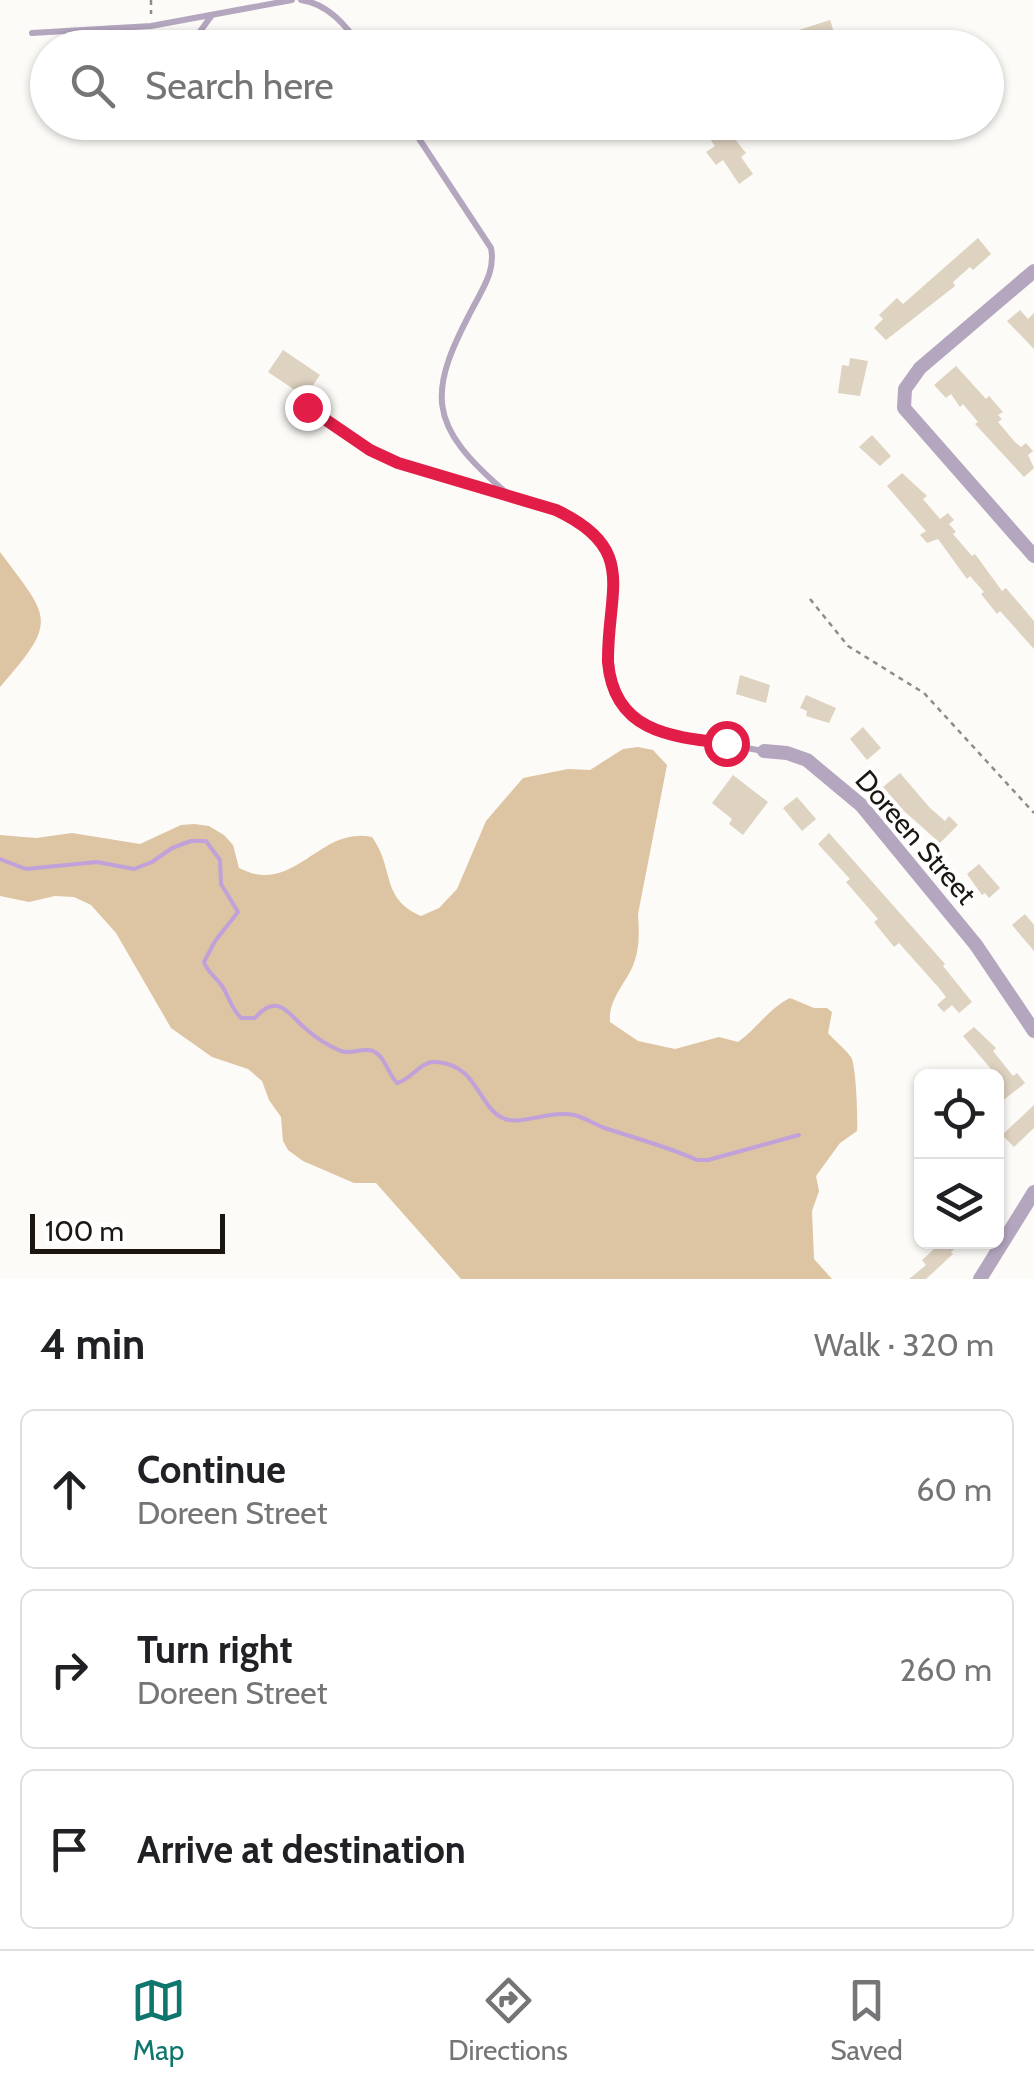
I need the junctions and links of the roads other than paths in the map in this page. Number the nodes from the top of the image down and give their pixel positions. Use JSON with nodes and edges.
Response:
{"nodes":[{"id":1,"x":292,"y":0,"type":"edge"},
{"id":2,"x":301,"y":0,"type":"edge"},
{"id":3,"x":212,"y":14,"type":"junction"},
{"id":4,"x":83,"y":30,"type":"edge"},
{"id":5,"x":201,"y":30,"type":"edge"},
{"id":6,"x":350,"y":30,"type":"edge"},
{"id":7,"x":420,"y":140,"type":"edge"},
{"id":8,"x":1034,"y":270,"type":"edge"},
{"id":9,"x":307,"y":407,"type":"dead end"},
{"id":10,"x":510,"y":496,"type":"junction"},
{"id":11,"x":1034,"y":556,"type":"edge"},
{"id":12,"x":764,"y":751,"type":"joint"},
{"id":13,"x":1034,"y":1031,"type":"edge"},
{"id":14,"x":1034,"y":1192,"type":"edge"},
{"id":15,"x":980,"y":1279,"type":"edge"}],
"edges":[{"from":1,"to":3,"type":"lane"},
{"from":2,"to":6,"type":"lane"},
{"from":3,"to":4,"type":"lane"},
{"from":3,"to":5,"type":"lane"},
{"from":7,"to":10,"type":"lane"},
{"from":8,"to":11,"type":"street"},
{"from":9,"to":10,"type":"lane","name":"Doreen Street"},
{"from":10,"to":12,"type":"lane","name":"Doreen Street"},
{"from":12,"to":13,"type":"street","name":"Doreen Street"},
{"from":14,"to":15,"type":"street"}]}
